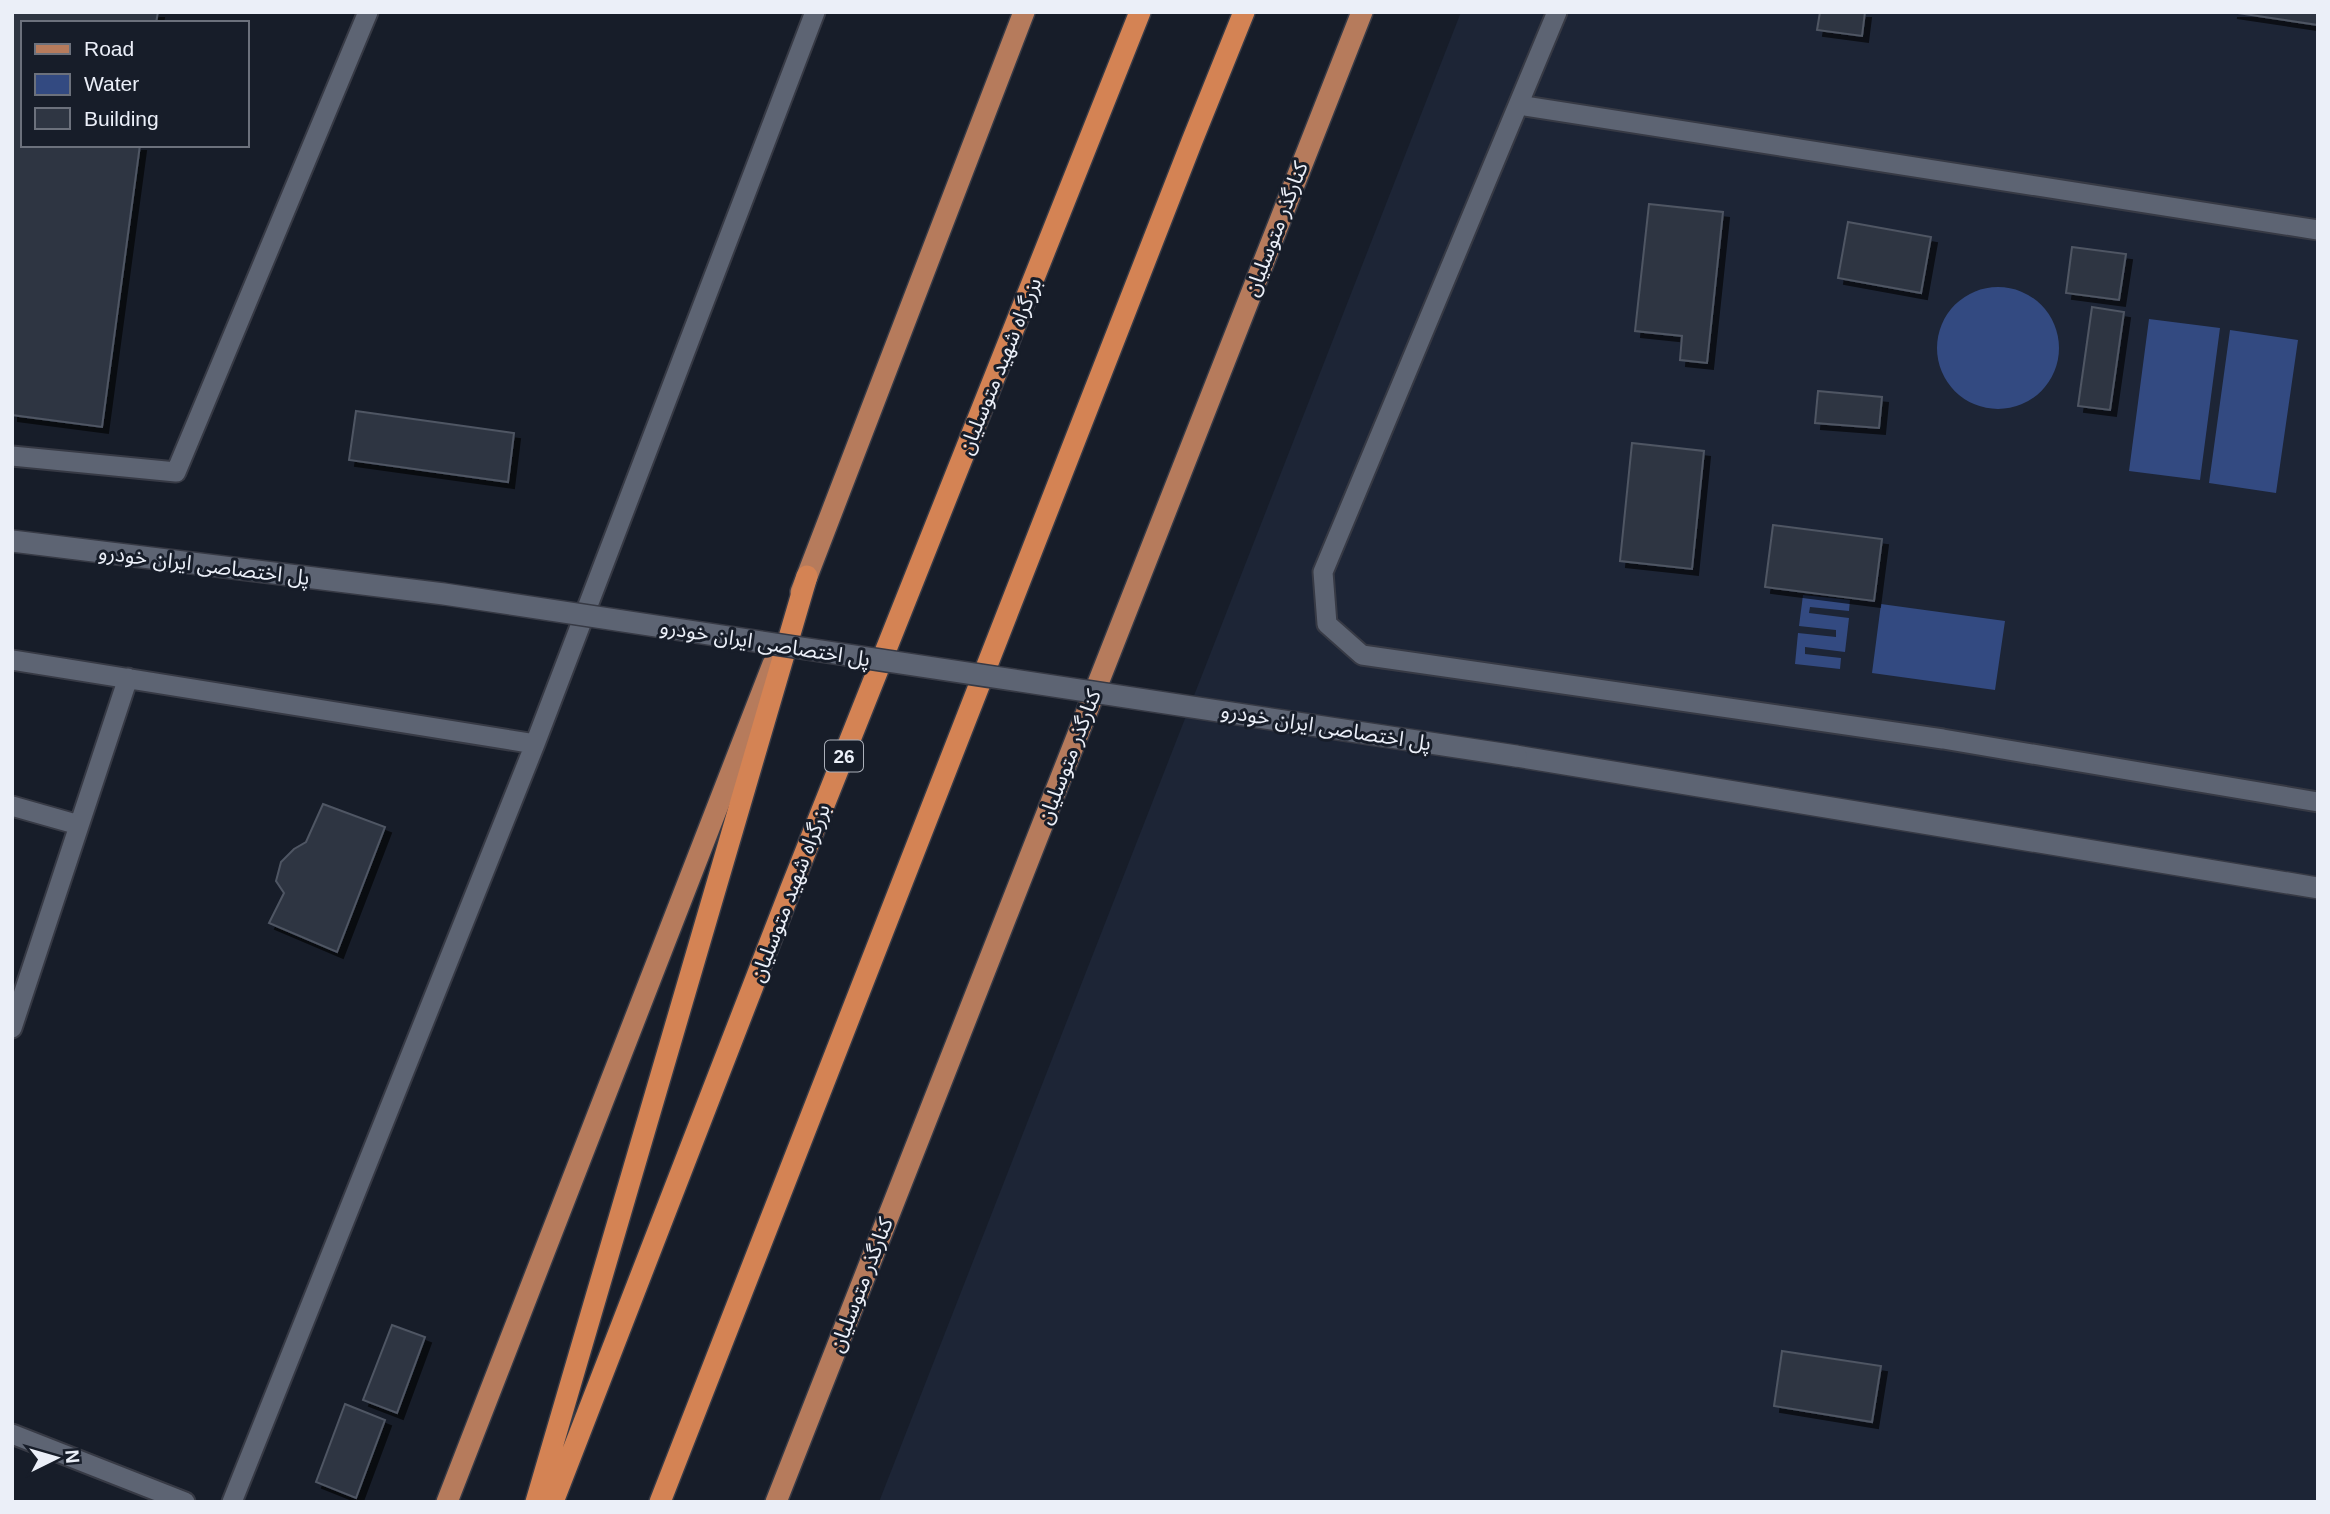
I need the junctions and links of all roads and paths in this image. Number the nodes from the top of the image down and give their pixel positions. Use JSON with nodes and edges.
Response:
{"nodes":[{"id":1,"x":368,"y":12,"type":"edge"},
{"id":2,"x":815,"y":12,"type":"edge"},
{"id":3,"x":1024,"y":12,"type":"edge"},
{"id":4,"x":1140,"y":12,"type":"edge"},
{"id":5,"x":1244,"y":12,"type":"edge"},
{"id":6,"x":1362,"y":12,"type":"edge"},
{"id":7,"x":1558,"y":12,"type":"edge"},
{"id":8,"x":1519,"y":105,"type":"junction"},
{"id":9,"x":2318,"y":229,"type":"edge"},
{"id":10,"x":12,"y":456,"type":"edge"},
{"id":11,"x":12,"y":541,"type":"edge"},
{"id":12,"x":807,"y":576,"type":"junction"},
{"id":13,"x":12,"y":660,"type":"edge"},
{"id":14,"x":128,"y":678,"type":"junction"},
{"id":15,"x":535,"y":744,"type":"junction"},
{"id":16,"x":2318,"y":802,"type":"edge"},
{"id":17,"x":12,"y":806,"type":"edge"},
{"id":18,"x":79,"y":825,"type":"junction"},
{"id":19,"x":2318,"y":888,"type":"edge"},
{"id":20,"x":12,"y":1028,"type":"edge"},
{"id":21,"x":12,"y":1434,"type":"edge"},
{"id":22,"x":186,"y":1502,"type":"edge"},
{"id":23,"x":232,"y":1502,"type":"edge"},
{"id":24,"x":447,"y":1502,"type":"edge"},
{"id":25,"x":536,"y":1502,"type":"edge"},
{"id":26,"x":553,"y":1502,"type":"edge"},
{"id":27,"x":660,"y":1502,"type":"edge"},
{"id":28,"x":776,"y":1502,"type":"edge"}],
"edges":[{"from":1,"to":10,"type":"lane"},
{"from":2,"to":15,"type":"lane"},
{"from":3,"to":12,"type":"main road"},
{"from":4,"to":26,"type":"highway","name":"بزرگراه شهید متوسلیان","number":"26"},
{"from":5,"to":27,"type":"highway"},
{"from":6,"to":28,"type":"main road","name":"کنارگذر متوسلیان"},
{"from":7,"to":8,"type":"lane"},
{"from":8,"to":9,"type":"lane"},
{"from":8,"to":16,"type":"lane"},
{"from":11,"to":19,"type":"street","name":"پل اختصاصی ایران خودرو","bridge":true},
{"from":12,"to":24,"type":"main road"},
{"from":12,"to":25,"type":"highway"},
{"from":13,"to":14,"type":"lane"},
{"from":14,"to":15,"type":"lane"},
{"from":14,"to":18,"type":"lane"},
{"from":15,"to":23,"type":"lane"},
{"from":17,"to":18,"type":"lane"},
{"from":18,"to":20,"type":"lane"},
{"from":21,"to":22,"type":"lane"}]}
